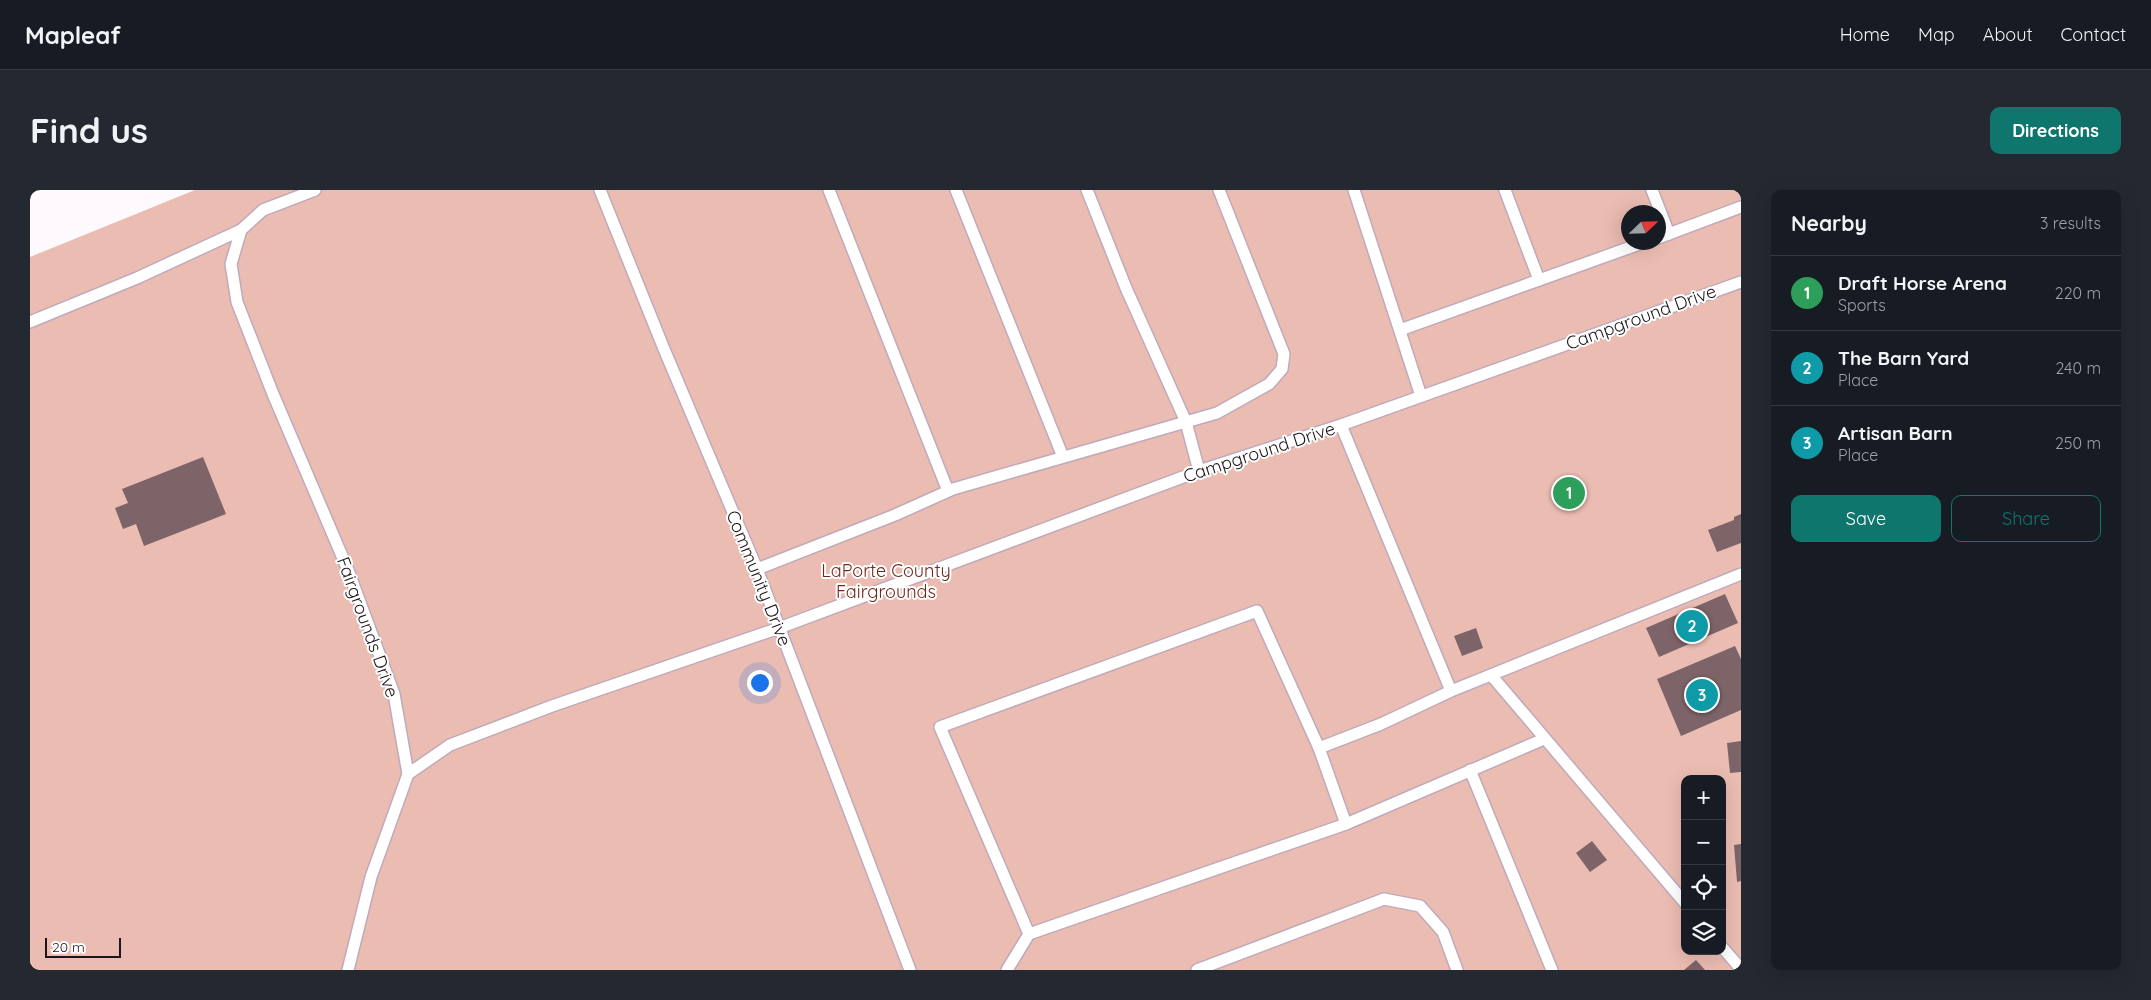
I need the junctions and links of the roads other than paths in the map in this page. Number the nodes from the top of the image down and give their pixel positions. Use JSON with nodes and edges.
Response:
{"nodes":[{"id":1,"x":315,"y":190,"type":"edge"},
{"id":2,"x":600,"y":190,"type":"edge"},
{"id":3,"x":829,"y":190,"type":"edge"},
{"id":4,"x":956,"y":190,"type":"edge"},
{"id":5,"x":1087,"y":190,"type":"edge"},
{"id":6,"x":1219,"y":190,"type":"edge"},
{"id":7,"x":1354,"y":190,"type":"edge"},
{"id":8,"x":1505,"y":190,"type":"edge"},
{"id":9,"x":1652,"y":190,"type":"edge"},
{"id":10,"x":1656,"y":205,"type":"edge"},
{"id":11,"x":1741,"y":207,"type":"edge"},
{"id":12,"x":241,"y":230,"type":"junction"},
{"id":13,"x":1666,"y":235,"type":"edge"},
{"id":14,"x":1623,"y":250,"type":"edge"},
{"id":15,"x":1539,"y":280,"type":"junction"},
{"id":16,"x":1741,"y":282,"type":"edge"},
{"id":17,"x":30,"y":322,"type":"edge"},
{"id":18,"x":1400,"y":330,"type":"junction"},
{"id":19,"x":1421,"y":396,"type":"junction"},
{"id":20,"x":1186,"y":422,"type":"junction"},
{"id":21,"x":1342,"y":425,"type":"junction"},
{"id":22,"x":1063,"y":457,"type":"junction"},
{"id":23,"x":1198,"y":471,"type":"junction"},
{"id":24,"x":948,"y":491,"type":"junction"},
{"id":25,"x":756,"y":569,"type":"junction"},
{"id":26,"x":1741,"y":574,"type":"edge"},
{"id":27,"x":780,"y":628,"type":"junction"},
{"id":28,"x":1491,"y":675,"type":"junction"},
{"id":29,"x":1451,"y":691,"type":"junction"},
{"id":30,"x":1544,"y":739,"type":"junction"},
{"id":31,"x":1318,"y":748,"type":"junction"},
{"id":32,"x":1470,"y":770,"type":"junction"},
{"id":33,"x":408,"y":774,"type":"junction"},
{"id":34,"x":1346,"y":824,"type":"junction"},
{"id":35,"x":1681,"y":898,"type":"edge"},
{"id":36,"x":1029,"y":934,"type":"junction"},
{"id":37,"x":1726,"y":952,"type":"edge"},
{"id":38,"x":1741,"y":969,"type":"edge"},
{"id":39,"x":348,"y":970,"type":"edge"},
{"id":40,"x":910,"y":970,"type":"edge"},
{"id":41,"x":1007,"y":970,"type":"edge"},
{"id":42,"x":1200,"y":970,"type":"edge"},
{"id":43,"x":1458,"y":970,"type":"edge"},
{"id":44,"x":1552,"y":970,"type":"edge"}],
"edges":[{"from":1,"to":12,"type":"lane"},
{"from":2,"to":25,"type":"lane","name":"Community Drive"},
{"from":3,"to":24,"type":"lane"},
{"from":4,"to":22,"type":"lane"},
{"from":5,"to":20,"type":"lane"},
{"from":6,"to":20,"type":"lane"},
{"from":7,"to":18,"type":"lane"},
{"from":8,"to":15,"type":"lane"},
{"from":9,"to":10,"type":"lane"},
{"from":11,"to":13,"type":"lane"},
{"from":12,"to":17,"type":"lane"},
{"from":12,"to":33,"type":"lane","name":"Fairgrounds Drive"},
{"from":14,"to":15,"type":"lane"},
{"from":15,"to":18,"type":"lane"},
{"from":16,"to":19,"type":"lane","name":"Campground Drive"},
{"from":18,"to":19,"type":"lane"},
{"from":19,"to":21,"type":"lane","name":"Campground Drive"},
{"from":20,"to":22,"type":"lane"},
{"from":20,"to":23,"type":"lane"},
{"from":21,"to":23,"type":"lane","name":"Campground Drive"},
{"from":21,"to":29,"type":"lane"},
{"from":22,"to":24,"type":"lane"},
{"from":23,"to":27,"type":"lane","name":"Campground Drive"},
{"from":24,"to":25,"type":"lane"},
{"from":25,"to":27,"type":"lane","name":"Community Drive"},
{"from":26,"to":28,"type":"lane"},
{"from":27,"to":33,"type":"lane","name":"Campground Drive"},
{"from":27,"to":40,"type":"lane","name":"Community Drive"},
{"from":28,"to":29,"type":"lane"},
{"from":28,"to":30,"type":"lane"},
{"from":29,"to":31,"type":"lane"},
{"from":30,"to":32,"type":"lane"},
{"from":30,"to":35,"type":"lane"},
{"from":31,"to":34,"type":"lane"},
{"from":31,"to":36,"type":"lane"},
{"from":32,"to":34,"type":"lane"},
{"from":32,"to":44,"type":"lane"},
{"from":33,"to":39,"type":"lane","name":"Fairgrounds Drive"},
{"from":34,"to":36,"type":"lane"},
{"from":36,"to":41,"type":"lane"},
{"from":37,"to":38,"type":"lane"},
{"from":42,"to":43,"type":"lane"}]}
